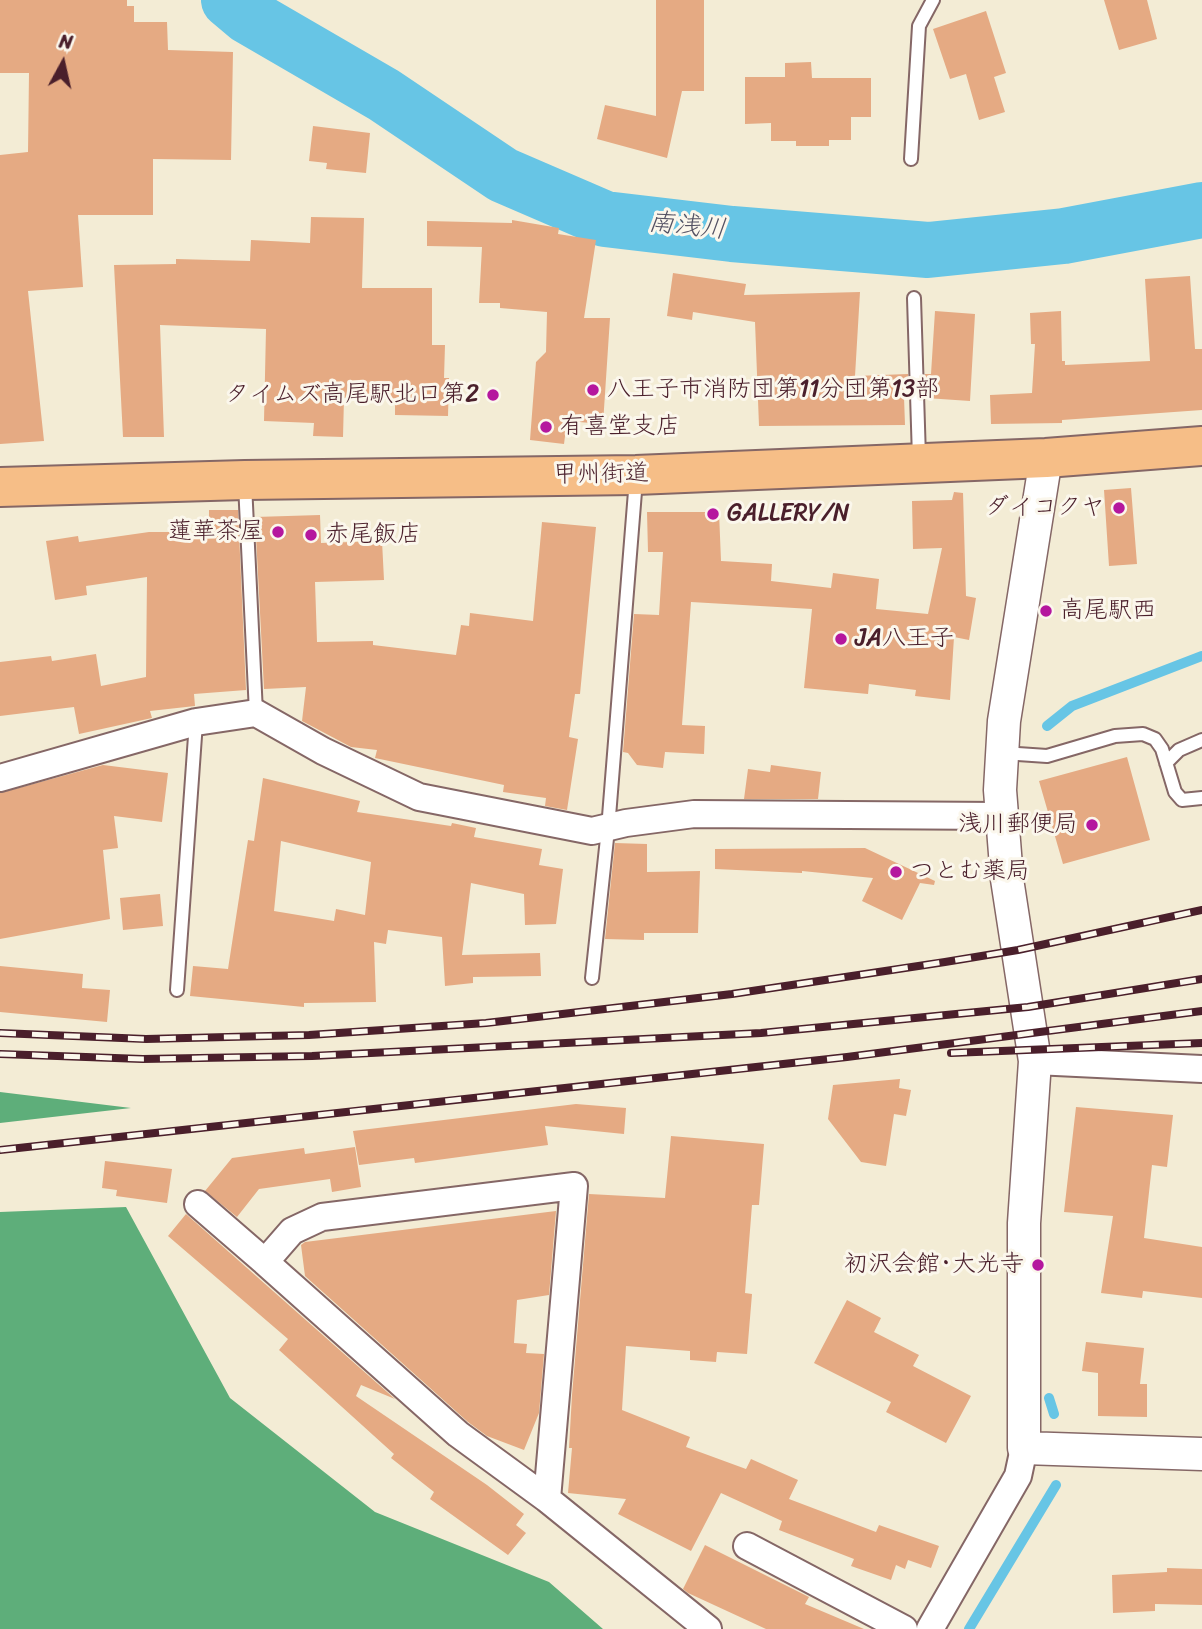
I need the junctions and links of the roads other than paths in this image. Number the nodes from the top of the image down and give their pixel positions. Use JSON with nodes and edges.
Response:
{"nodes":[{"id":1,"x":933,"y":0,"type":"edge"},
{"id":2,"x":911,"y":159,"type":"dead end"},
{"id":3,"x":914,"y":298,"type":"dead end"},
{"id":4,"x":1202,"y":446,"type":"edge"},
{"id":5,"x":1046,"y":458,"type":"junction"},
{"id":6,"x":920,"y":462,"type":"junction"},
{"id":7,"x":636,"y":475,"type":"junction"},
{"id":8,"x":245,"y":480,"type":"junction"},
{"id":9,"x":0,"y":487,"type":"edge"},
{"id":10,"x":256,"y":713,"type":"junction"},
{"id":11,"x":196,"y":722,"type":"junction"},
{"id":12,"x":1202,"y":740,"type":"edge"},
{"id":13,"x":1002,"y":753,"type":"junction"},
{"id":14,"x":1166,"y":763,"type":"junction"},
{"id":15,"x":0,"y":778,"type":"edge"},
{"id":16,"x":1202,"y":798,"type":"edge"},
{"id":17,"x":1001,"y":816,"type":"junction"},
{"id":18,"x":608,"y":829,"type":"junction"},
{"id":19,"x":592,"y":978,"type":"dead end"},
{"id":20,"x":177,"y":990,"type":"dead end"},
{"id":21,"x":1035,"y":1061,"type":"junction"},
{"id":22,"x":1202,"y":1069,"type":"edge"},
{"id":23,"x":198,"y":1204,"type":"dead end"},
{"id":24,"x":265,"y":1262,"type":"junction"},
{"id":25,"x":1024,"y":1448,"type":"junction"},
{"id":26,"x":1202,"y":1454,"type":"edge"},
{"id":27,"x":547,"y":1499,"type":"junction"},
{"id":28,"x":747,"y":1546,"type":"dead end"},
{"id":29,"x":708,"y":1629,"type":"edge"},
{"id":30,"x":904,"y":1629,"type":"edge"},
{"id":31,"x":930,"y":1629,"type":"edge"}],
"edges":[{"from":1,"to":2,"type":"lane"},
{"from":3,"to":6,"type":"lane"},
{"from":4,"to":5,"type":"highway","name":"甲州街道"},
{"from":5,"to":6,"type":"highway","name":"甲州街道"},
{"from":5,"to":13,"type":"street"},
{"from":6,"to":7,"type":"highway","name":"甲州街道"},
{"from":7,"to":8,"type":"highway","name":"甲州街道"},
{"from":7,"to":18,"type":"lane"},
{"from":8,"to":9,"type":"highway","name":"甲州街道"},
{"from":8,"to":10,"type":"lane"},
{"from":10,"to":11,"type":"street"},
{"from":10,"to":18,"type":"street"},
{"from":11,"to":15,"type":"street"},
{"from":11,"to":20,"type":"lane"},
{"from":12,"to":14,"type":"lane"},
{"from":13,"to":14,"type":"lane"},
{"from":13,"to":17,"type":"street"},
{"from":14,"to":16,"type":"lane"},
{"from":17,"to":18,"type":"street"},
{"from":17,"to":21,"type":"street"},
{"from":18,"to":19,"type":"lane"},
{"from":21,"to":22,"type":"street"},
{"from":21,"to":25,"type":"street"},
{"from":23,"to":24,"type":"street"},
{"from":24,"to":27,"type":"street"},
{"from":24,"to":27,"type":"street"},
{"from":25,"to":26,"type":"street"},
{"from":25,"to":31,"type":"street"},
{"from":27,"to":29,"type":"street"},
{"from":28,"to":30,"type":"street"}]}
